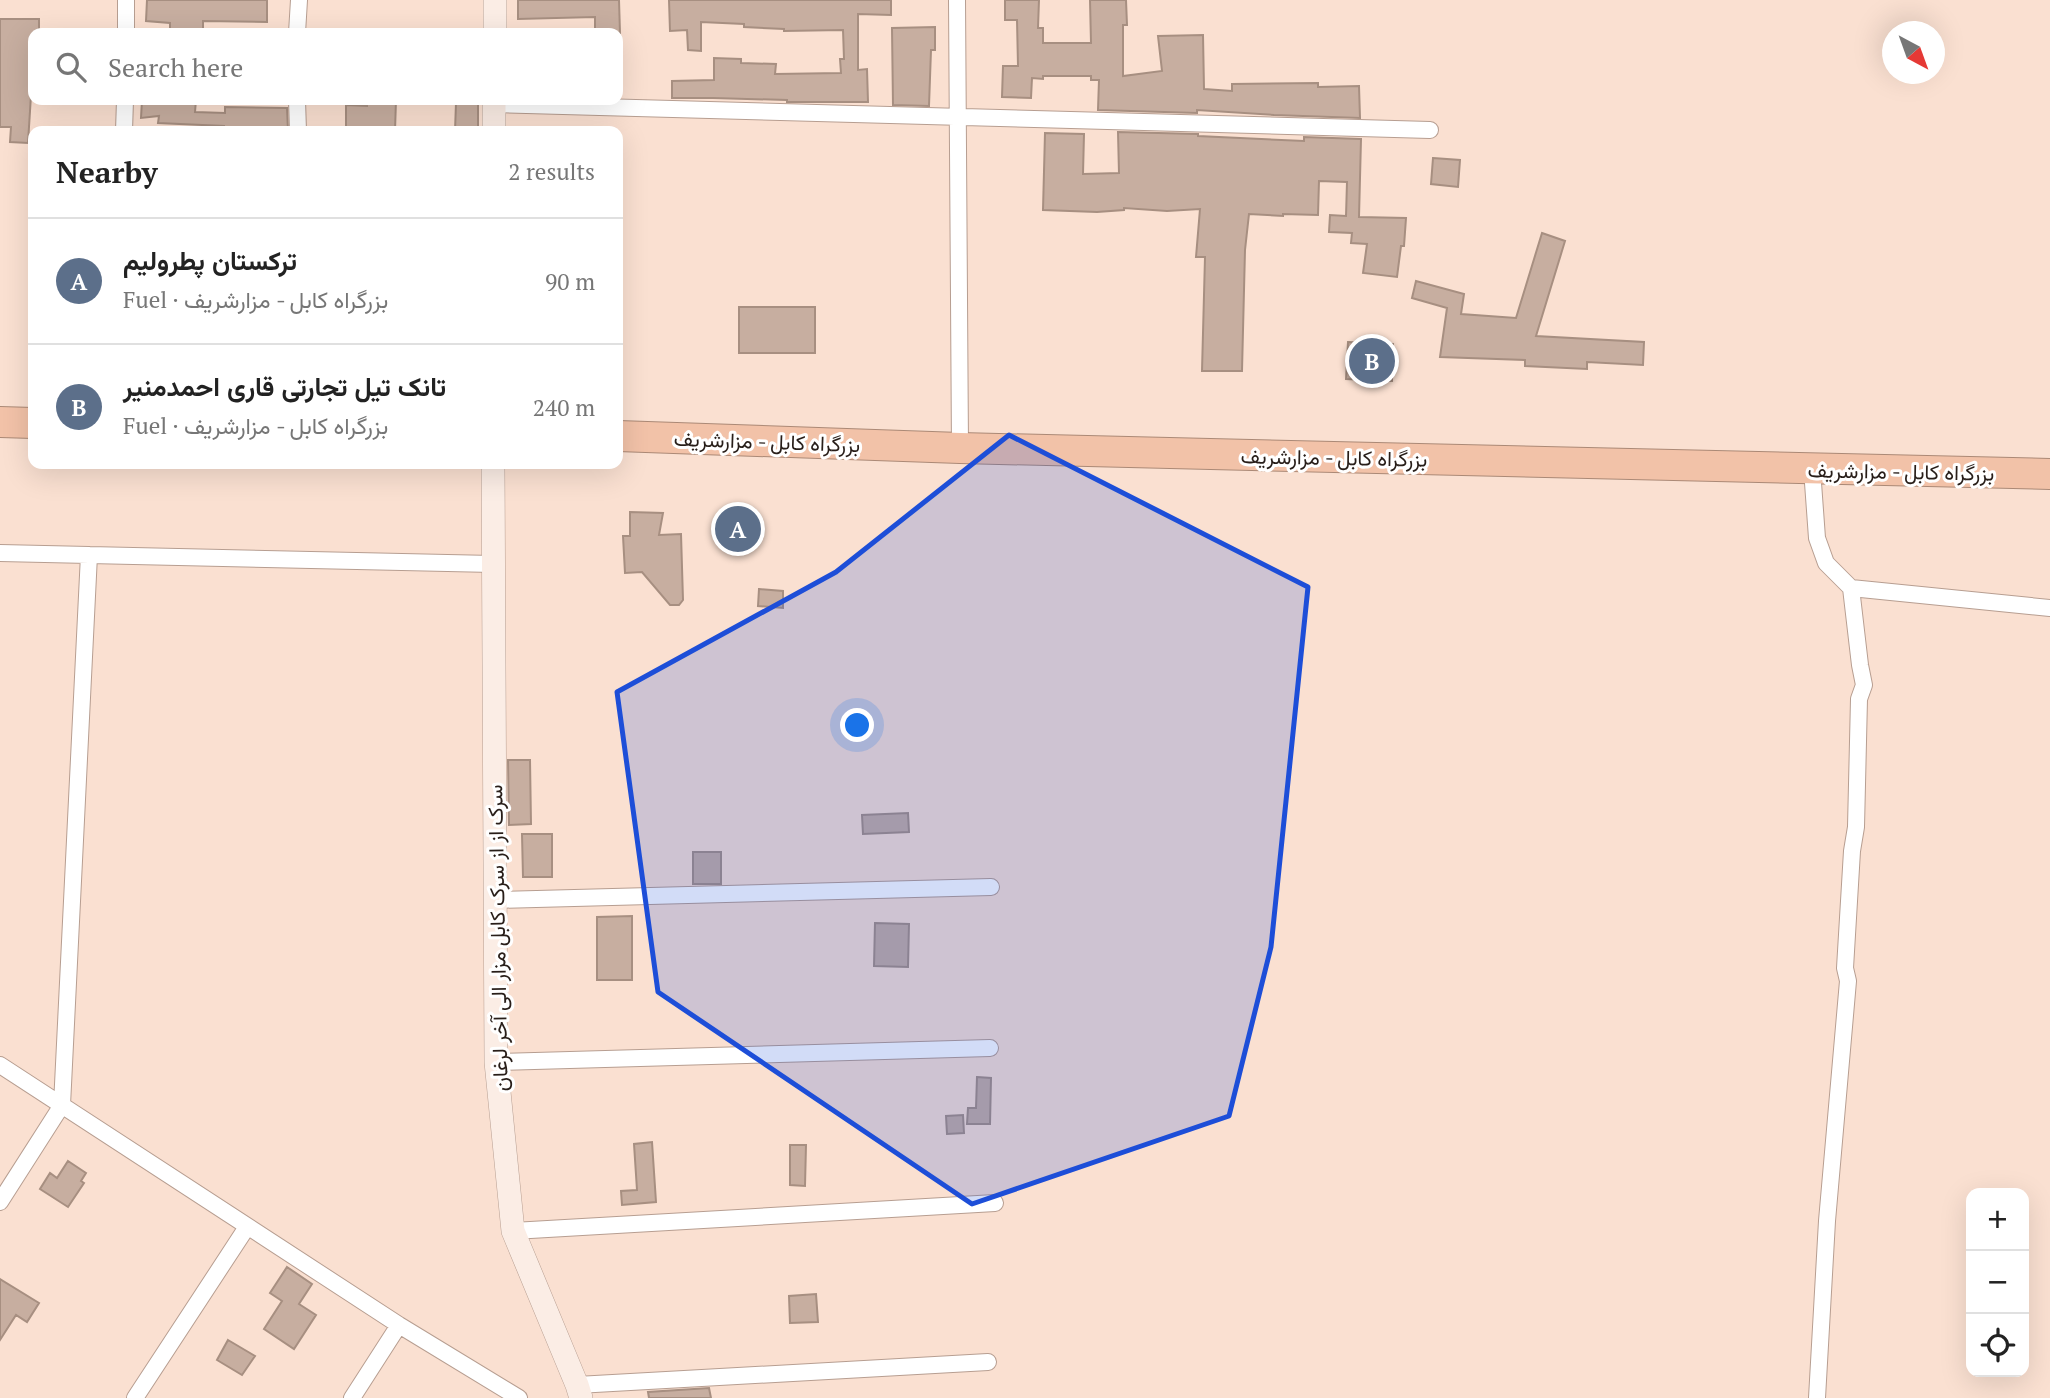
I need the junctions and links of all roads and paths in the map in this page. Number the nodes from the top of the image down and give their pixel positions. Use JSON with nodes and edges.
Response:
{"nodes":[{"id":1,"x":126,"y":0,"type":"edge"},
{"id":2,"x":299,"y":0,"type":"edge"},
{"id":3,"x":495,"y":0,"type":"edge"},
{"id":4,"x":957,"y":0,"type":"edge"},
{"id":5,"x":126,"y":28,"type":"edge"},
{"id":6,"x":297,"y":28,"type":"edge"},
{"id":7,"x":495,"y":28,"type":"edge"},
{"id":8,"x":125,"y":105,"type":"edge"},
{"id":9,"x":297,"y":105,"type":"edge"},
{"id":10,"x":494,"y":105,"type":"edge"},
{"id":11,"x":593,"y":105,"type":"edge"},
{"id":12,"x":958,"y":116,"type":"junction"},
{"id":13,"x":124,"y":126,"type":"edge"},
{"id":14,"x":298,"y":126,"type":"edge"},
{"id":15,"x":494,"y":126,"type":"edge"},
{"id":16,"x":1430,"y":130,"type":"dead end"},
{"id":17,"x":0,"y":422,"type":"edge"},
{"id":18,"x":28,"y":423,"type":"edge"},
{"id":19,"x":623,"y":436,"type":"edge"},
{"id":20,"x":960,"y":448,"type":"junction"},
{"id":21,"x":493,"y":469,"type":"edge"},
{"id":22,"x":1812,"y":469,"type":"junction"},
{"id":23,"x":2050,"y":474,"type":"edge"},
{"id":24,"x":0,"y":554,"type":"edge"},
{"id":25,"x":89,"y":555,"type":"junction"},
{"id":26,"x":493,"y":564,"type":"junction"},
{"id":27,"x":1851,"y":588,"type":"junction"},
{"id":28,"x":2050,"y":608,"type":"edge"},
{"id":29,"x":991,"y":887,"type":"dead end"},
{"id":30,"x":495,"y":900,"type":"junction"},
{"id":31,"x":990,"y":1048,"type":"dead end"},
{"id":32,"x":496,"y":1062,"type":"junction"},
{"id":33,"x":0,"y":1065,"type":"edge"},
{"id":34,"x":62,"y":1105,"type":"junction"},
{"id":35,"x":0,"y":1202,"type":"edge"},
{"id":36,"x":995,"y":1203,"type":"dead end"},
{"id":37,"x":247,"y":1227,"type":"junction"},
{"id":38,"x":513,"y":1231,"type":"junction"},
{"id":39,"x":400,"y":1325,"type":"junction"},
{"id":40,"x":988,"y":1362,"type":"dead end"},
{"id":41,"x":579,"y":1392,"type":"edge"},
{"id":42,"x":135,"y":1398,"type":"edge"},
{"id":43,"x":352,"y":1398,"type":"edge"},
{"id":44,"x":519,"y":1398,"type":"edge"},
{"id":45,"x":1817,"y":1398,"type":"edge"}],
"edges":[{"from":1,"to":5,"type":"street"},
{"from":2,"to":6,"type":"street"},
{"from":3,"to":7,"type":"street"},
{"from":4,"to":12,"type":"street"},
{"from":8,"to":13,"type":"street"},
{"from":9,"to":14,"type":"street"},
{"from":10,"to":15,"type":"street"},
{"from":11,"to":12,"type":"street"},
{"from":12,"to":16,"type":"street"},
{"from":12,"to":20,"type":"street"},
{"from":17,"to":18,"type":"highway"},
{"from":19,"to":20,"type":"highway","name":"بزرگراه کابل - مزارشریف"},
{"from":20,"to":22,"type":"highway","name":"بزرگراه کابل - مزارشریف"},
{"from":21,"to":26,"type":"street","name":"سرک از از سرک کابل مزار الی آخر لرغان"},
{"from":22,"to":23,"type":"highway","name":"بزرگراه کابل - مزارشریف"},
{"from":22,"to":27,"type":"street"},
{"from":24,"to":25,"type":"street"},
{"from":25,"to":26,"type":"street"},
{"from":25,"to":34,"type":"street"},
{"from":26,"to":30,"type":"street","name":"سرک از از سرک کابل مزار الی آخر لرغان"},
{"from":27,"to":28,"type":"street"},
{"from":27,"to":45,"type":"street"},
{"from":29,"to":30,"type":"street"},
{"from":30,"to":32,"type":"street","name":"سرک از از سرک کابل مزار الی آخر لرغان"},
{"from":31,"to":32,"type":"street"},
{"from":32,"to":38,"type":"street","name":"سرک از از سرک کابل مزار الی آخر لرغان"},
{"from":33,"to":34,"type":"street"},
{"from":34,"to":35,"type":"street"},
{"from":34,"to":37,"type":"street"},
{"from":36,"to":38,"type":"street"},
{"from":37,"to":39,"type":"street"},
{"from":37,"to":42,"type":"street"},
{"from":38,"to":41,"type":"street","name":"سرک از از سرک کابل مزار الی آخر لرغان"},
{"from":39,"to":43,"type":"street"},
{"from":39,"to":44,"type":"street"},
{"from":40,"to":41,"type":"street"}]}
